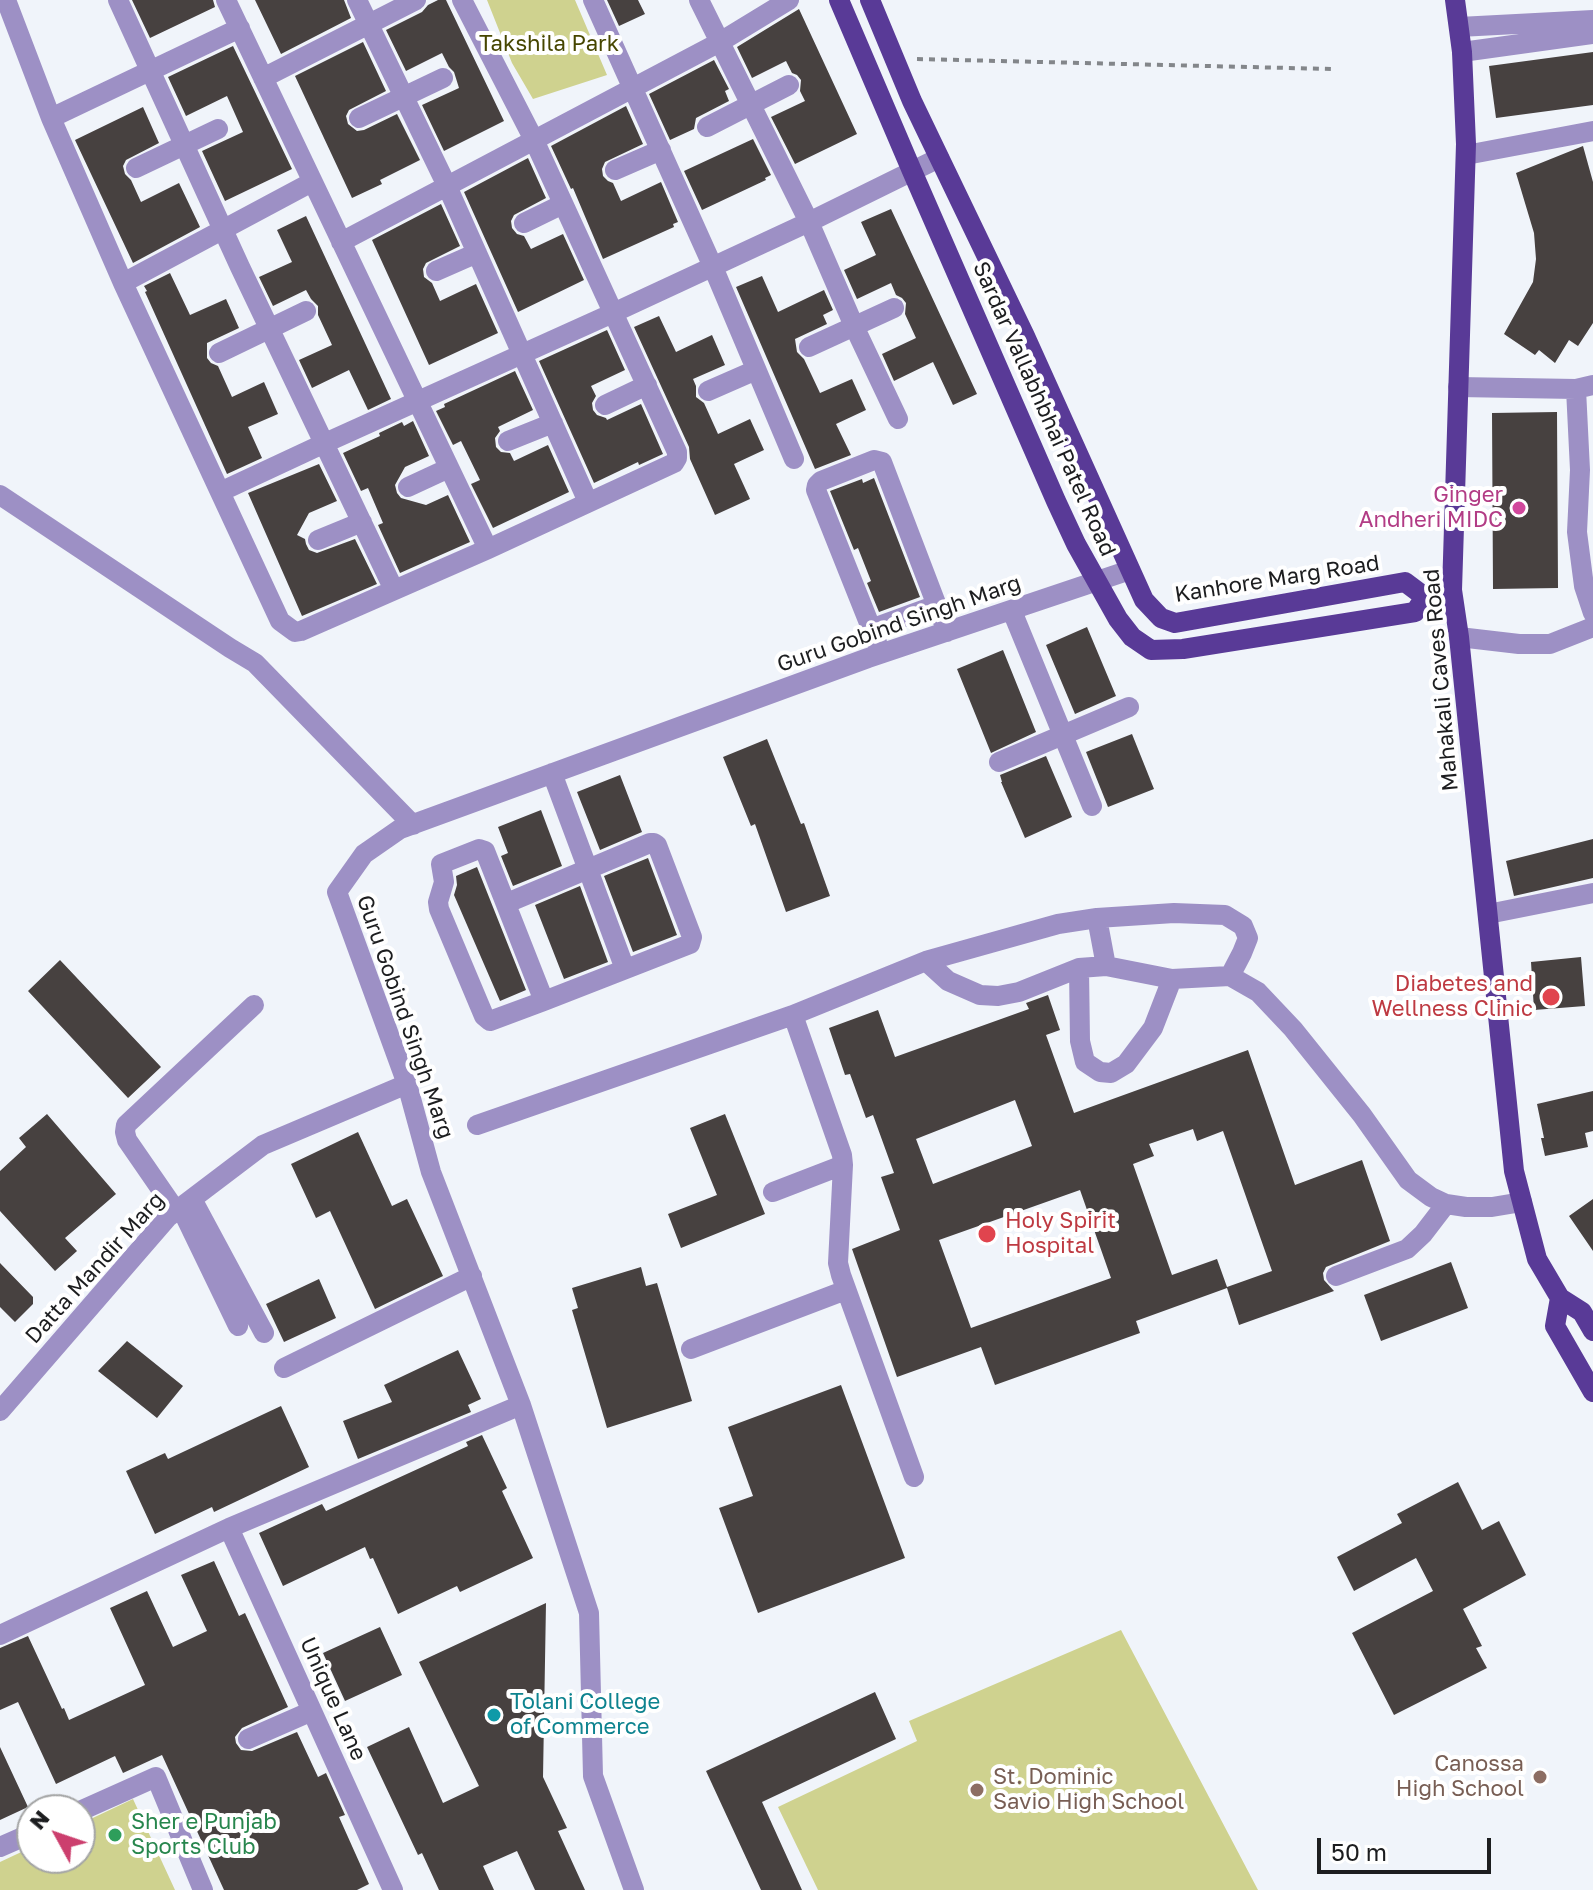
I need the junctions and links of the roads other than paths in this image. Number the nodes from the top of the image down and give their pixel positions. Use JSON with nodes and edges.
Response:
{"nodes":[{"id":1,"x":6,"y":0,"type":"edge"},
{"id":2,"x":118,"y":0,"type":"edge"},
{"id":3,"x":226,"y":0,"type":"edge"},
{"id":4,"x":357,"y":0,"type":"edge"},
{"id":5,"x":416,"y":0,"type":"edge"},
{"id":6,"x":462,"y":0,"type":"edge"},
{"id":7,"x":593,"y":0,"type":"edge"},
{"id":8,"x":699,"y":0,"type":"edge"},
{"id":9,"x":789,"y":0,"type":"edge"},
{"id":10,"x":839,"y":0,"type":"edge"},
{"id":11,"x":870,"y":0,"type":"edge"},
{"id":12,"x":1455,"y":0,"type":"edge"},
{"id":13,"x":1593,"y":20,"type":"edge"},
{"id":14,"x":369,"y":25,"type":"junction"},
{"id":15,"x":1459,"y":27,"type":"junction"},
{"id":16,"x":240,"y":28,"type":"junction"},
{"id":17,"x":1593,"y":34,"type":"edge"},
{"id":18,"x":720,"y":42,"type":"junction"},
{"id":19,"x":1462,"y":52,"type":"junction"},
{"id":20,"x":152,"y":72,"type":"junction"},
{"id":21,"x":263,"y":78,"type":"junction"},
{"id":22,"x":443,"y":78,"type":"dead end"},
{"id":23,"x":789,"y":85,"type":"dead end"},
{"id":24,"x":633,"y":87,"type":"junction"},
{"id":25,"x":404,"y":97,"type":"junction"},
{"id":26,"x":751,"y":105,"type":"junction"},
{"id":27,"x":51,"y":118,"type":"junction"},
{"id":28,"x":359,"y":118,"type":"dead end"},
{"id":29,"x":707,"y":127,"type":"dead end"},
{"id":30,"x":218,"y":129,"type":"dead end"},
{"id":31,"x":1593,"y":131,"type":"edge"},
{"id":32,"x":534,"y":140,"type":"junction"},
{"id":33,"x":185,"y":145,"type":"junction"},
{"id":34,"x":661,"y":150,"type":"junction"},
{"id":35,"x":1466,"y":155,"type":"junction"},
{"id":36,"x":939,"y":158,"type":"junction"},
{"id":37,"x":136,"y":168,"type":"dead end"},
{"id":38,"x":615,"y":170,"type":"dead end"},
{"id":39,"x":912,"y":171,"type":"junction"},
{"id":40,"x":312,"y":182,"type":"junction"},
{"id":41,"x":447,"y":186,"type":"junction"},
{"id":42,"x":563,"y":204,"type":"junction"},
{"id":43,"x":809,"y":222,"type":"junction"},
{"id":44,"x":524,"y":223,"type":"dead end"},
{"id":45,"x":223,"y":230,"type":"junction"},
{"id":46,"x":341,"y":242,"type":"junction"},
{"id":47,"x":477,"y":253,"type":"junction"},
{"id":48,"x":713,"y":267,"type":"junction"},
{"id":49,"x":436,"y":271,"type":"dead end"},
{"id":50,"x":123,"y":283,"type":"junction"},
{"id":51,"x":894,"y":308,"type":"dead end"},
{"id":52,"x":306,"y":311,"type":"dead end"},
{"id":53,"x":613,"y":313,"type":"junction"},
{"id":54,"x":854,"y":326,"type":"junction"},
{"id":55,"x":270,"y":328,"type":"junction"},
{"id":56,"x":809,"y":347,"type":"dead end"},
{"id":57,"x":219,"y":353,"type":"dead end"},
{"id":58,"x":523,"y":355,"type":"junction"},
{"id":59,"x":756,"y":370,"type":"junction"},
{"id":60,"x":647,"y":385,"type":"junction"},
{"id":61,"x":1458,"y":387,"type":"junction"},
{"id":62,"x":1584,"y":387,"type":"edge"},
{"id":63,"x":708,"y":391,"type":"dead end"},
{"id":64,"x":417,"y":402,"type":"junction"},
{"id":65,"x":605,"y":405,"type":"dead end"},
{"id":66,"x":898,"y":419,"type":"dead end"},
{"id":67,"x":553,"y":423,"type":"junction"},
{"id":68,"x":508,"y":441,"type":"dead end"},
{"id":69,"x":325,"y":443,"type":"junction"},
{"id":70,"x":794,"y":459,"type":"dead end"},
{"id":71,"x":449,"y":468,"type":"junction"},
{"id":72,"x":408,"y":487,"type":"dead end"},
{"id":73,"x":220,"y":492,"type":"junction"},
{"id":74,"x":0,"y":495,"type":"edge"},
{"id":75,"x":588,"y":502,"type":"junction"},
{"id":76,"x":362,"y":522,"type":"junction"},
{"id":77,"x":318,"y":540,"type":"dead end"},
{"id":78,"x":488,"y":549,"type":"junction"},
{"id":79,"x":1130,"y":570,"type":"junction"},
{"id":80,"x":1097,"y":582,"type":"junction"},
{"id":81,"x":394,"y":590,"type":"junction"},
{"id":82,"x":1452,"y":590,"type":"junction"},
{"id":83,"x":1425,"y":597,"type":"junction"},
{"id":84,"x":937,"y":605,"type":"junction"},
{"id":85,"x":1012,"y":611,"type":"junction"},
{"id":86,"x":1593,"y":613,"type":"edge"},
{"id":87,"x":1593,"y":627,"type":"edge"},
{"id":88,"x":871,"y":629,"type":"junction"},
{"id":89,"x":947,"y":632,"type":"junction"},
{"id":90,"x":1459,"y":637,"type":"junction"},
{"id":91,"x":881,"y":653,"type":"junction"},
{"id":92,"x":1129,"y":707,"type":"dead end"},
{"id":93,"x":1063,"y":735,"type":"junction"},
{"id":94,"x":999,"y":762,"type":"dead end"},
{"id":95,"x":552,"y":773,"type":"junction"},
{"id":96,"x":1092,"y":806,"type":"dead end"},
{"id":97,"x":413,"y":825,"type":"junction"},
{"id":98,"x":588,"y":869,"type":"junction"},
{"id":99,"x":1593,"y":893,"type":"edge"},
{"id":100,"x":507,"y":903,"type":"junction"},
{"id":101,"x":1488,"y":914,"type":"junction"},
{"id":102,"x":1097,"y":918,"type":"junction"},
{"id":103,"x":926,"y":961,"type":"junction"},
{"id":104,"x":1106,"y":966,"type":"junction"},
{"id":105,"x":1079,"y":968,"type":"junction"},
{"id":106,"x":625,"y":969,"type":"junction"},
{"id":107,"x":1230,"y":976,"type":"junction"},
{"id":108,"x":1172,"y":979,"type":"junction"},
{"id":109,"x":544,"y":1001,"type":"junction"},
{"id":110,"x":254,"y":1005,"type":"dead end"},
{"id":111,"x":793,"y":1015,"type":"junction"},
{"id":112,"x":407,"y":1084,"type":"junction"},
{"id":113,"x":477,"y":1125,"type":"dead end"},
{"id":114,"x":843,"y":1165,"type":"junction"},
{"id":115,"x":773,"y":1192,"type":"dead end"},
{"id":116,"x":1522,"y":1202,"type":"junction"},
{"id":117,"x":1446,"y":1204,"type":"junction"},
{"id":118,"x":183,"y":1206,"type":"junction"},
{"id":119,"x":472,"y":1276,"type":"junction"},
{"id":120,"x":1336,"y":1276,"type":"dead end"},
{"id":121,"x":846,"y":1290,"type":"junction"},
{"id":122,"x":1560,"y":1298,"type":"junction"},
{"id":123,"x":238,"y":1326,"type":"dead end"},
{"id":124,"x":1593,"y":1331,"type":"edge"},
{"id":125,"x":264,"y":1333,"type":"dead end"},
{"id":126,"x":691,"y":1349,"type":"dead end"},
{"id":127,"x":284,"y":1368,"type":"dead end"},
{"id":128,"x":1593,"y":1392,"type":"edge"},
{"id":129,"x":521,"y":1405,"type":"junction"},
{"id":130,"x":0,"y":1411,"type":"edge"},
{"id":131,"x":914,"y":1477,"type":"dead end"},
{"id":132,"x":229,"y":1528,"type":"junction"},
{"id":133,"x":0,"y":1635,"type":"edge"},
{"id":134,"x":312,"y":1711,"type":"junction"},
{"id":135,"x":248,"y":1739,"type":"dead end"},
{"id":136,"x":96,"y":1804,"type":"edge"},
{"id":137,"x":203,"y":1890,"type":"edge"},
{"id":138,"x":393,"y":1890,"type":"edge"},
{"id":139,"x":634,"y":1890,"type":"edge"}],
"edges":[{"from":1,"to":27,"type":"street"},
{"from":2,"to":20,"type":"street"},
{"from":3,"to":16,"type":"street"},
{"from":4,"to":14,"type":"street"},
{"from":5,"to":14,"type":"street"},
{"from":6,"to":32,"type":"street"},
{"from":7,"to":24,"type":"street"},
{"from":8,"to":18,"type":"street"},
{"from":9,"to":18,"type":"street"},
{"from":10,"to":39,"type":"main road","name":"Sardar Vallabhbhai Patel Road"},
{"from":11,"to":36,"type":"main road","name":"Sardar Vallabhbhai Patel Road"},
{"from":12,"to":15,"type":"main road","name":"Mahakali Caves Road"},
{"from":13,"to":15,"type":"street"},
{"from":14,"to":21,"type":"street"},
{"from":14,"to":25,"type":"street"},
{"from":15,"to":19,"type":"main road","name":"Mahakali Caves Road"},
{"from":16,"to":20,"type":"street"},
{"from":16,"to":21,"type":"street"},
{"from":17,"to":19,"type":"street"},
{"from":18,"to":24,"type":"street"},
{"from":18,"to":26,"type":"street"},
{"from":19,"to":35,"type":"main road","name":"Mahakali Caves Road"},
{"from":20,"to":27,"type":"street"},
{"from":20,"to":33,"type":"street"},
{"from":21,"to":40,"type":"street"},
{"from":22,"to":25,"type":"street"},
{"from":23,"to":26,"type":"street"},
{"from":24,"to":32,"type":"street"},
{"from":24,"to":34,"type":"street"},
{"from":25,"to":28,"type":"street"},
{"from":25,"to":41,"type":"street"},
{"from":26,"to":29,"type":"street"},
{"from":26,"to":43,"type":"street"},
{"from":27,"to":50,"type":"street"},
{"from":30,"to":33,"type":"street"},
{"from":31,"to":35,"type":"street"},
{"from":32,"to":41,"type":"street"},
{"from":32,"to":42,"type":"street"},
{"from":33,"to":37,"type":"street"},
{"from":33,"to":45,"type":"street"},
{"from":34,"to":38,"type":"street"},
{"from":34,"to":48,"type":"street"},
{"from":35,"to":61,"type":"main road","name":"Mahakali Caves Road"},
{"from":36,"to":39,"type":"street"},
{"from":36,"to":79,"type":"main road","name":"Sardar Vallabhbhai Patel Road"},
{"from":39,"to":43,"type":"street"},
{"from":39,"to":80,"type":"main road","name":"Sardar Vallabhbhai Patel Road"},
{"from":40,"to":45,"type":"street"},
{"from":40,"to":46,"type":"street"},
{"from":41,"to":46,"type":"street"},
{"from":41,"to":47,"type":"street"},
{"from":42,"to":44,"type":"street"},
{"from":42,"to":53,"type":"street"},
{"from":43,"to":48,"type":"street"},
{"from":43,"to":54,"type":"street"},
{"from":45,"to":50,"type":"street"},
{"from":45,"to":55,"type":"street"},
{"from":46,"to":64,"type":"street"},
{"from":47,"to":49,"type":"street"},
{"from":47,"to":58,"type":"street"},
{"from":48,"to":53,"type":"street"},
{"from":48,"to":59,"type":"street"},
{"from":50,"to":73,"type":"street"},
{"from":51,"to":54,"type":"street"},
{"from":52,"to":55,"type":"street"},
{"from":53,"to":58,"type":"street"},
{"from":53,"to":60,"type":"street"},
{"from":54,"to":56,"type":"street"},
{"from":54,"to":66,"type":"street"},
{"from":55,"to":57,"type":"street"},
{"from":55,"to":69,"type":"street"},
{"from":58,"to":64,"type":"street"},
{"from":58,"to":67,"type":"street"},
{"from":59,"to":63,"type":"street"},
{"from":59,"to":70,"type":"street"},
{"from":60,"to":65,"type":"street"},
{"from":60,"to":75,"type":"street"},
{"from":61,"to":62,"type":"street"},
{"from":61,"to":82,"type":"main road","name":"Mahakali Caves Road"},
{"from":62,"to":86,"type":"street"},
{"from":64,"to":69,"type":"street"},
{"from":64,"to":71,"type":"street"},
{"from":67,"to":68,"type":"street"},
{"from":67,"to":75,"type":"street"},
{"from":69,"to":73,"type":"street"},
{"from":69,"to":76,"type":"street"},
{"from":71,"to":72,"type":"street"},
{"from":71,"to":78,"type":"street"},
{"from":73,"to":81,"type":"street"},
{"from":74,"to":97,"type":"street"},
{"from":75,"to":78,"type":"street"},
{"from":76,"to":77,"type":"street"},
{"from":76,"to":81,"type":"street"},
{"from":78,"to":81,"type":"street"},
{"from":79,"to":80,"type":"street","name":"Guru Gobind Singh Marg"},
{"from":79,"to":83,"type":"main road","name":"Kanhore Marg Road"},
{"from":80,"to":83,"type":"main road","name":"Sardar Vallabhbhai Patel Road"},
{"from":80,"to":85,"type":"street","name":"Guru Gobind Singh Marg"},
{"from":82,"to":83,"type":"main road"},
{"from":82,"to":90,"type":"main road","name":"Mahakali Caves Road"},
{"from":84,"to":88,"type":"street"},
{"from":84,"to":88,"type":"street"},
{"from":84,"to":89,"type":"street"},
{"from":85,"to":89,"type":"street","name":"Guru Gobind Singh Marg"},
{"from":85,"to":93,"type":"street"},
{"from":87,"to":90,"type":"street"},
{"from":88,"to":91,"type":"street"},
{"from":89,"to":91,"type":"street","name":"Guru Gobind Singh Marg"},
{"from":90,"to":101,"type":"main road","name":"Mahakali Caves Road"},
{"from":91,"to":95,"type":"street","name":"Guru Gobind Singh Marg"},
{"from":92,"to":93,"type":"street"},
{"from":93,"to":94,"type":"street"},
{"from":93,"to":96,"type":"street"},
{"from":95,"to":97,"type":"street","name":"Guru Gobind Singh Marg"},
{"from":95,"to":98,"type":"street"},
{"from":97,"to":112,"type":"street","name":"Guru Gobind Singh Marg"},
{"from":98,"to":100,"type":"street"},
{"from":98,"to":106,"type":"street"},
{"from":98,"to":106,"type":"street"},
{"from":99,"to":101,"type":"street"},
{"from":100,"to":109,"type":"street"},
{"from":100,"to":109,"type":"street"},
{"from":101,"to":116,"type":"main road","name":"Mahakali Caves Road"},
{"from":102,"to":103,"type":"street"},
{"from":102,"to":104,"type":"street"},
{"from":102,"to":107,"type":"street"},
{"from":103,"to":105,"type":"street"},
{"from":103,"to":111,"type":"street"},
{"from":104,"to":105,"type":"street"},
{"from":104,"to":108,"type":"street"},
{"from":105,"to":108,"type":"street"},
{"from":106,"to":109,"type":"street"},
{"from":107,"to":108,"type":"street"},
{"from":107,"to":117,"type":"street"},
{"from":110,"to":118,"type":"street"},
{"from":111,"to":113,"type":"street"},
{"from":111,"to":114,"type":"street"},
{"from":112,"to":118,"type":"street","name":"Datta Mandir Marg"},
{"from":112,"to":119,"type":"street","name":"Guru Gobind Singh Marg"},
{"from":114,"to":115,"type":"street"},
{"from":114,"to":121,"type":"street"},
{"from":116,"to":117,"type":"street"},
{"from":116,"to":122,"type":"main road","name":"Mahakali Caves Road"},
{"from":117,"to":120,"type":"street"},
{"from":118,"to":123,"type":"street"},
{"from":118,"to":125,"type":"street"},
{"from":118,"to":130,"type":"street","name":"Datta Mandir Marg"},
{"from":119,"to":127,"type":"street"},
{"from":119,"to":129,"type":"street","name":"Guru Gobind Singh Marg"},
{"from":121,"to":126,"type":"street"},
{"from":121,"to":131,"type":"street"},
{"from":122,"to":124,"type":"main road","name":"Mahakali Caves Road"},
{"from":122,"to":128,"type":"main road","name":"Mahakali Caves Road"},
{"from":129,"to":132,"type":"street"},
{"from":129,"to":139,"type":"street","name":"Guru Gobind Singh Marg"},
{"from":132,"to":133,"type":"street"},
{"from":132,"to":134,"type":"street","name":"Unique Lane"},
{"from":134,"to":135,"type":"street"},
{"from":134,"to":138,"type":"street","name":"Unique Lane"},
{"from":136,"to":137,"type":"street"}]}
